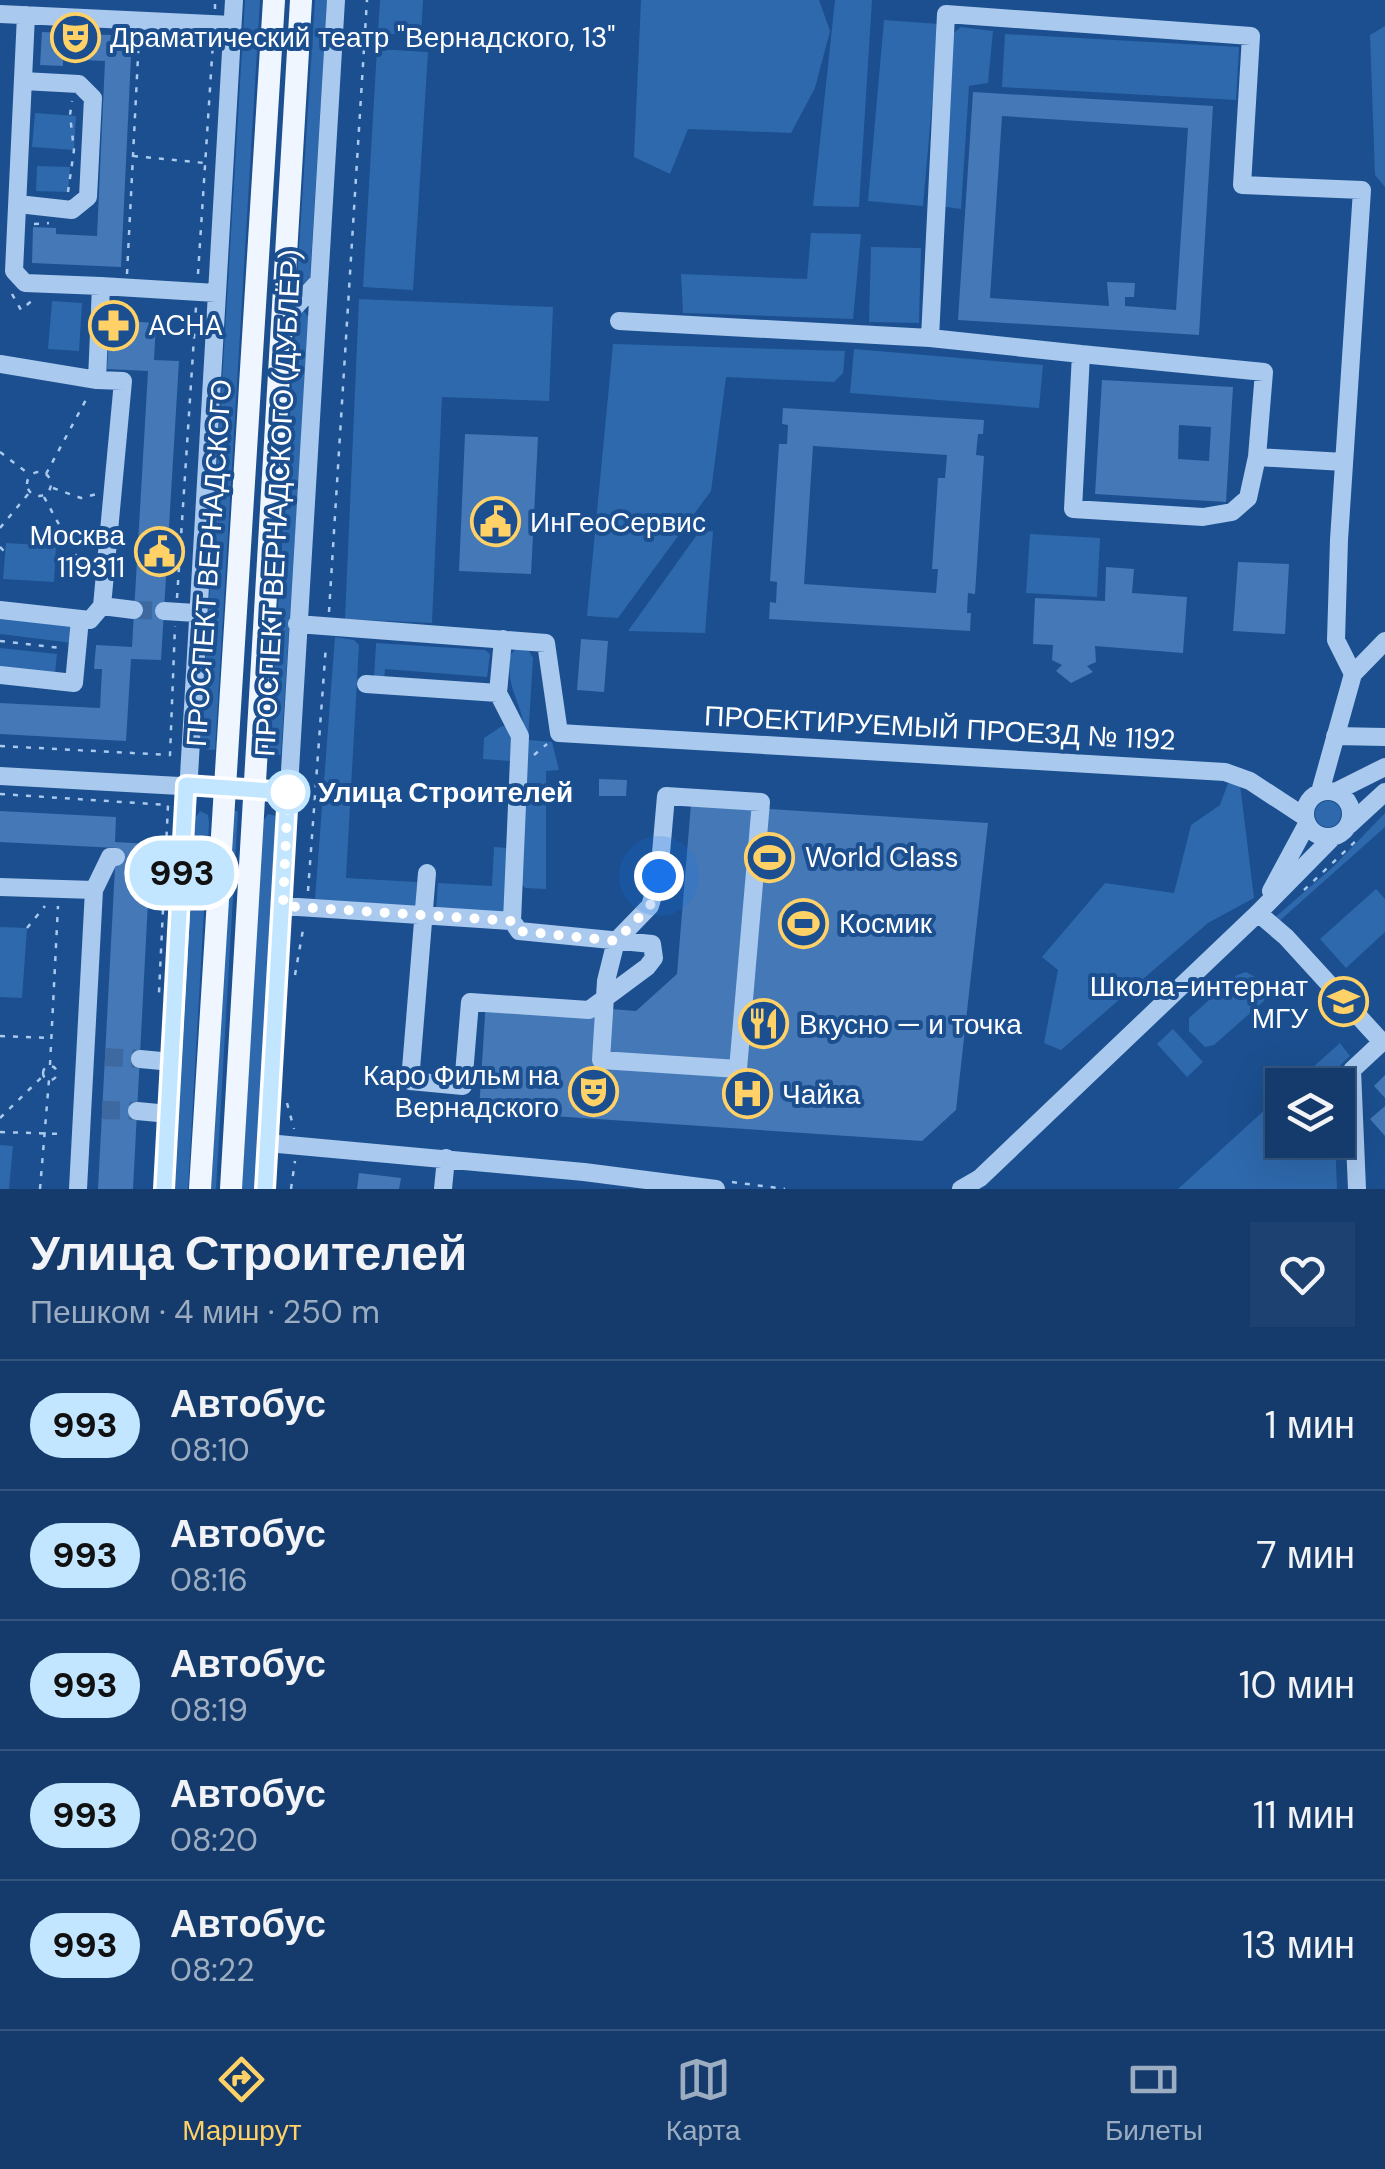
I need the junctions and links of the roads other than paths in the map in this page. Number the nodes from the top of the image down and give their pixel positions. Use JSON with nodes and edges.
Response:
{"nodes":[{"id":1,"x":234,"y":0,"type":"edge"},
{"id":2,"x":274,"y":0,"type":"edge"},
{"id":3,"x":301,"y":0,"type":"edge"},
{"id":4,"x":336,"y":0,"type":"edge"},
{"id":5,"x":118,"y":10,"type":"edge"},
{"id":6,"x":0,"y":14,"type":"edge"},
{"id":7,"x":26,"y":15,"type":"junction"},
{"id":8,"x":223,"y":25,"type":"junction"},
{"id":9,"x":23,"y":81,"type":"junction"},
{"id":10,"x":18,"y":204,"type":"junction"},
{"id":11,"x":319,"y":281,"type":"junction"},
{"id":12,"x":101,"y":286,"type":"junction"},
{"id":13,"x":207,"y":292,"type":"junction"},
{"id":14,"x":282,"y":321,"type":"junction"},
{"id":15,"x":618,"y":321,"type":"dead end"},
{"id":16,"x":930,"y":338,"type":"junction"},
{"id":17,"x":1081,"y":354,"type":"junction"},
{"id":18,"x":0,"y":364,"type":"edge"},
{"id":19,"x":97,"y":380,"type":"junction"},
{"id":20,"x":1257,"y":457,"type":"junction"},
{"id":21,"x":1344,"y":462,"type":"junction"},
{"id":22,"x":102,"y":606,"type":"junction"},
{"id":23,"x":0,"y":610,"type":"edge"},
{"id":24,"x":134,"y":610,"type":"tunnel mouth"},
{"id":25,"x":170,"y":612,"type":"tunnel mouth"},
{"id":26,"x":196,"y":613,"type":"junction"},
{"id":27,"x":80,"y":619,"type":"junction"},
{"id":28,"x":298,"y":624,"type":"junction"},
{"id":29,"x":503,"y":639,"type":"junction"},
{"id":30,"x":1385,"y":641,"type":"edge"},
{"id":31,"x":1353,"y":674,"type":"junction"},
{"id":32,"x":0,"y":675,"type":"edge"},
{"id":33,"x":366,"y":684,"type":"dead end"},
{"id":34,"x":498,"y":693,"type":"junction"},
{"id":35,"x":1336,"y":736,"type":"junction"},
{"id":36,"x":1385,"y":738,"type":"edge"},
{"id":37,"x":1385,"y":767,"type":"edge"},
{"id":38,"x":0,"y":776,"type":"edge"},
{"id":39,"x":186,"y":785,"type":"junction"},
{"id":40,"x":225,"y":788,"type":"junction"},
{"id":41,"x":254,"y":790,"type":"junction"},
{"id":42,"x":288,"y":792,"type":"junction"},
{"id":43,"x":1327,"y":792,"type":"junction"},
{"id":44,"x":1385,"y":792,"type":"edge"},
{"id":45,"x":1306,"y":821,"type":"junction"},
{"id":46,"x":1349,"y":824,"type":"junction"},
{"id":47,"x":1332,"y":837,"type":"junction"},
{"id":48,"x":116,"y":857,"type":"dead end"},
{"id":49,"x":427,"y":873,"type":"dead end"},
{"id":50,"x":0,"y":888,"type":"edge"},
{"id":51,"x":94,"y":890,"type":"junction"},
{"id":52,"x":283,"y":906,"type":"junction"},
{"id":53,"x":1258,"y":913,"type":"junction"},
{"id":54,"x":424,"y":914,"type":"junction"},
{"id":55,"x":512,"y":921,"type":"junction"},
{"id":56,"x":616,"y":941,"type":"junction"},
{"id":57,"x":1383,"y":1041,"type":"edge"},
{"id":58,"x":140,"y":1059,"type":"tunnel mouth"},
{"id":59,"x":172,"y":1062,"type":"junction"},
{"id":60,"x":137,"y":1111,"type":"tunnel mouth"},
{"id":61,"x":169,"y":1114,"type":"junction"},
{"id":62,"x":268,"y":1143,"type":"junction"},
{"id":63,"x":446,"y":1158,"type":"junction"},
{"id":64,"x":616,"y":1183,"type":"edge"},
{"id":65,"x":78,"y":1189,"type":"edge"},
{"id":66,"x":164,"y":1189,"type":"edge"},
{"id":67,"x":200,"y":1189,"type":"edge"},
{"id":68,"x":231,"y":1189,"type":"edge"},
{"id":69,"x":265,"y":1189,"type":"edge"},
{"id":70,"x":443,"y":1189,"type":"edge"},
{"id":71,"x":716,"y":1189,"type":"edge"},
{"id":72,"x":960,"y":1189,"type":"edge"},
{"id":73,"x":1357,"y":1189,"type":"edge"}],
"edges":[{"from":1,"to":8,"type":"street"},
{"from":2,"to":40,"type":"main road","name":"ПРОСПЕКТ ВЕРНАДСКОГО"},
{"from":3,"to":14,"type":"main road","name":"ПРОСПЕКТ ВЕРНАДСКОГО"},
{"from":4,"to":11,"type":"street","name":"ПРОСПЕКТ ВЕРНАДСКОГО (ДУБЛЁР)"},
{"from":5,"to":7,"type":"street"},
{"from":5,"to":8,"type":"street"},
{"from":6,"to":7,"type":"street"},
{"from":7,"to":9,"type":"street"},
{"from":8,"to":13,"type":"street"},
{"from":9,"to":10,"type":"street"},
{"from":9,"to":10,"type":"street"},
{"from":10,"to":12,"type":"street"},
{"from":11,"to":14,"type":"street"},
{"from":11,"to":28,"type":"street","name":"ПРОСПЕКТ ВЕРНАДСКОГО (ДУБЛЁР)"},
{"from":12,"to":13,"type":"street"},
{"from":12,"to":19,"type":"street"},
{"from":13,"to":26,"type":"street"},
{"from":14,"to":41,"type":"main road","name":"ПРОСПЕКТ ВЕРНАДСКОГО"},
{"from":15,"to":16,"type":"street"},
{"from":16,"to":17,"type":"street"},
{"from":16,"to":21,"type":"street"},
{"from":17,"to":20,"type":"street"},
{"from":17,"to":20,"type":"street"},
{"from":18,"to":19,"type":"street"},
{"from":19,"to":22,"type":"street"},
{"from":20,"to":21,"type":"street"},
{"from":21,"to":31,"type":"street"},
{"from":22,"to":24,"type":"street"},
{"from":22,"to":27,"type":"street"},
{"from":23,"to":27,"type":"street"},
{"from":25,"to":26,"type":"street"},
{"from":26,"to":39,"type":"street"},
{"from":27,"to":32,"type":"street"},
{"from":28,"to":29,"type":"street"},
{"from":28,"to":42,"type":"street","name":"ПРОСПЕКТ ВЕРНАДСКОГО (ДУБЛЁР)"},
{"from":29,"to":34,"type":"street"},
{"from":29,"to":45,"type":"street","name":"ПРОЕКТИРУЕМЫЙ ПРОЕЗД № 1192"},
{"from":30,"to":31,"type":"street"},
{"from":31,"to":35,"type":"street"},
{"from":33,"to":34,"type":"street"},
{"from":34,"to":55,"type":"street"},
{"from":35,"to":36,"type":"street"},
{"from":35,"to":43,"type":"street"},
{"from":37,"to":43,"type":"street"},
{"from":38,"to":39,"type":"street"},
{"from":39,"to":40,"type":"street"},
{"from":39,"to":59,"type":"street"},
{"from":40,"to":41,"type":"street"},
{"from":40,"to":67,"type":"main road","name":"ПРОСПЕКТ ВЕРНАДСКОГО"},
{"from":41,"to":42,"type":"street"},
{"from":41,"to":68,"type":"main road","name":"ПРОСПЕКТ ВЕРНАДСКОГО"},
{"from":42,"to":52,"type":"street","name":"ПРОСПЕКТ ВЕРНАДСКОГО (ДУБЛЁР)"},
{"from":43,"to":45,"type":"street"},
{"from":43,"to":46,"type":"street"},
{"from":44,"to":46,"type":"street"},
{"from":45,"to":47,"type":"street"},
{"from":45,"to":53,"type":"street"},
{"from":46,"to":47,"type":"street"},
{"from":47,"to":53,"type":"street"},
{"from":48,"to":51,"type":"street"},
{"from":49,"to":54,"type":"street"},
{"from":50,"to":51,"type":"street"},
{"from":51,"to":65,"type":"street"},
{"from":52,"to":54,"type":"street"},
{"from":52,"to":62,"type":"street","name":"ПРОСПЕКТ ВЕРНАДСКОГО (ДУБЛЁР)"},
{"from":53,"to":57,"type":"street"},
{"from":53,"to":72,"type":"street"},
{"from":54,"to":55,"type":"street"},
{"from":54,"to":56,"type":"street"},
{"from":55,"to":56,"type":"street"},
{"from":56,"to":56,"type":"street"},
{"from":57,"to":73,"type":"street"},
{"from":58,"to":59,"type":"street"},
{"from":59,"to":61,"type":"street"},
{"from":60,"to":61,"type":"street"},
{"from":61,"to":66,"type":"street"},
{"from":62,"to":63,"type":"street"},
{"from":62,"to":69,"type":"street","name":"ПРОСПЕКТ ВЕРНАДСКОГО (ДУБЛЁР)"},
{"from":63,"to":64,"type":"street"},
{"from":63,"to":70,"type":"street"},
{"from":64,"to":71,"type":"street"}]}
